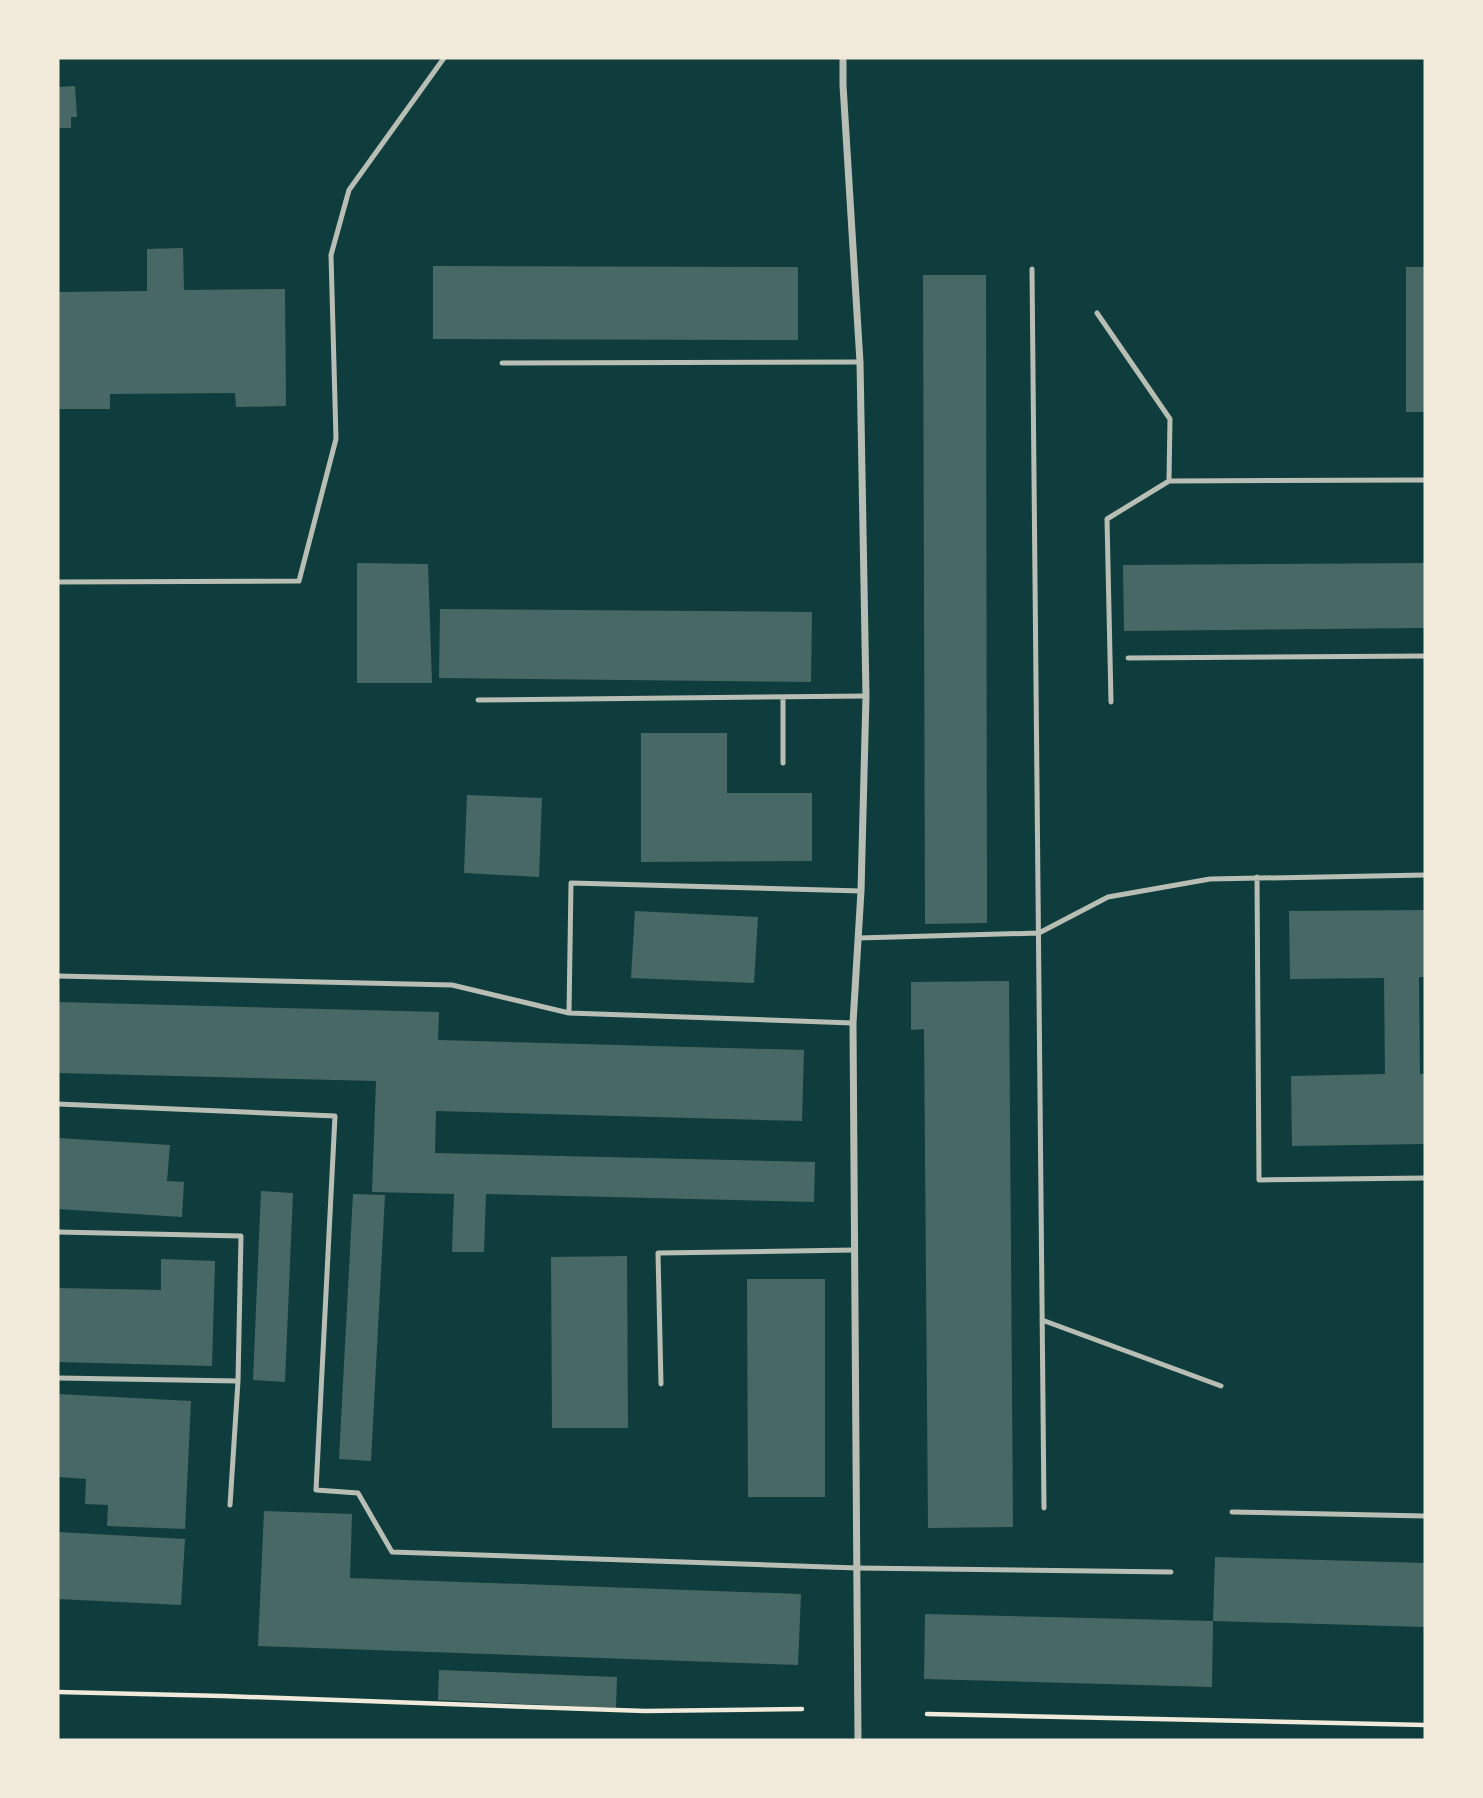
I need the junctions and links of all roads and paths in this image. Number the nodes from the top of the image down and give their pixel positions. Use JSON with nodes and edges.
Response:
{"nodes":[{"id":1,"x":444,"y":58,"type":"edge"},
{"id":2,"x":843,"y":58,"type":"edge"},
{"id":3,"x":1032,"y":269,"type":"dead end"},
{"id":4,"x":1097,"y":313,"type":"dead end"},
{"id":5,"x":860,"y":362,"type":"junction"},
{"id":6,"x":502,"y":363,"type":"dead end"},
{"id":7,"x":1425,"y":480,"type":"edge"},
{"id":8,"x":1169,"y":481,"type":"junction"},
{"id":9,"x":58,"y":582,"type":"edge"},
{"id":10,"x":1425,"y":656,"type":"edge"},
{"id":11,"x":1128,"y":658,"type":"dead end"},
{"id":12,"x":866,"y":696,"type":"junction"},
{"id":13,"x":783,"y":697,"type":"junction"},
{"id":14,"x":478,"y":700,"type":"dead end"},
{"id":15,"x":1111,"y":702,"type":"dead end"},
{"id":16,"x":783,"y":763,"type":"dead end"},
{"id":17,"x":1425,"y":875,"type":"edge"},
{"id":18,"x":1256,"y":877,"type":"junction"},
{"id":19,"x":861,"y":891,"type":"junction"},
{"id":20,"x":1039,"y":933,"type":"junction"},
{"id":21,"x":858,"y":938,"type":"junction"},
{"id":22,"x":58,"y":976,"type":"edge"},
{"id":23,"x":569,"y":1013,"type":"junction"},
{"id":24,"x":853,"y":1023,"type":"junction"},
{"id":25,"x":58,"y":1104,"type":"edge"},
{"id":26,"x":1425,"y":1178,"type":"edge"},
{"id":27,"x":58,"y":1232,"type":"edge"},
{"id":28,"x":854,"y":1250,"type":"junction"},
{"id":29,"x":1042,"y":1320,"type":"junction"},
{"id":30,"x":58,"y":1378,"type":"edge"},
{"id":31,"x":238,"y":1381,"type":"junction"},
{"id":32,"x":661,"y":1384,"type":"dead end"},
{"id":33,"x":1221,"y":1385,"type":"dead end"},
{"id":34,"x":230,"y":1505,"type":"dead end"},
{"id":35,"x":1044,"y":1508,"type":"dead end"},
{"id":36,"x":1232,"y":1512,"type":"dead end"},
{"id":37,"x":1425,"y":1516,"type":"edge"},
{"id":38,"x":857,"y":1568,"type":"junction"},
{"id":39,"x":1171,"y":1572,"type":"dead end"},
{"id":40,"x":58,"y":1692,"type":"edge"},
{"id":41,"x":802,"y":1709,"type":"dead end"},
{"id":42,"x":927,"y":1714,"type":"dead end"},
{"id":43,"x":1425,"y":1725,"type":"edge"},
{"id":44,"x":858,"y":1740,"type":"edge"}],
"edges":[{"from":1,"to":9,"type":"lane"},
{"from":2,"to":5,"type":"street"},
{"from":3,"to":20,"type":"lane"},
{"from":4,"to":8,"type":"lane"},
{"from":5,"to":6,"type":"lane"},
{"from":5,"to":12,"type":"street"},
{"from":7,"to":8,"type":"lane"},
{"from":8,"to":15,"type":"lane"},
{"from":10,"to":11,"type":"lane"},
{"from":12,"to":13,"type":"lane"},
{"from":12,"to":19,"type":"street"},
{"from":13,"to":14,"type":"lane"},
{"from":13,"to":16,"type":"lane"},
{"from":17,"to":18,"type":"lane"},
{"from":18,"to":20,"type":"lane"},
{"from":18,"to":26,"type":"lane"},
{"from":19,"to":21,"type":"street"},
{"from":19,"to":23,"type":"lane"},
{"from":20,"to":21,"type":"lane"},
{"from":20,"to":29,"type":"lane"},
{"from":21,"to":24,"type":"street"},
{"from":22,"to":23,"type":"lane"},
{"from":23,"to":24,"type":"lane"},
{"from":24,"to":28,"type":"street"},
{"from":25,"to":38,"type":"lane"},
{"from":27,"to":31,"type":"lane"},
{"from":28,"to":32,"type":"lane"},
{"from":28,"to":38,"type":"street"},
{"from":29,"to":33,"type":"lane"},
{"from":29,"to":35,"type":"lane"},
{"from":30,"to":31,"type":"lane"},
{"from":31,"to":34,"type":"lane"},
{"from":36,"to":37,"type":"lane"},
{"from":38,"to":39,"type":"lane"},
{"from":38,"to":44,"type":"street"},
{"from":40,"to":41,"type":"path"},
{"from":42,"to":43,"type":"path"}]}
